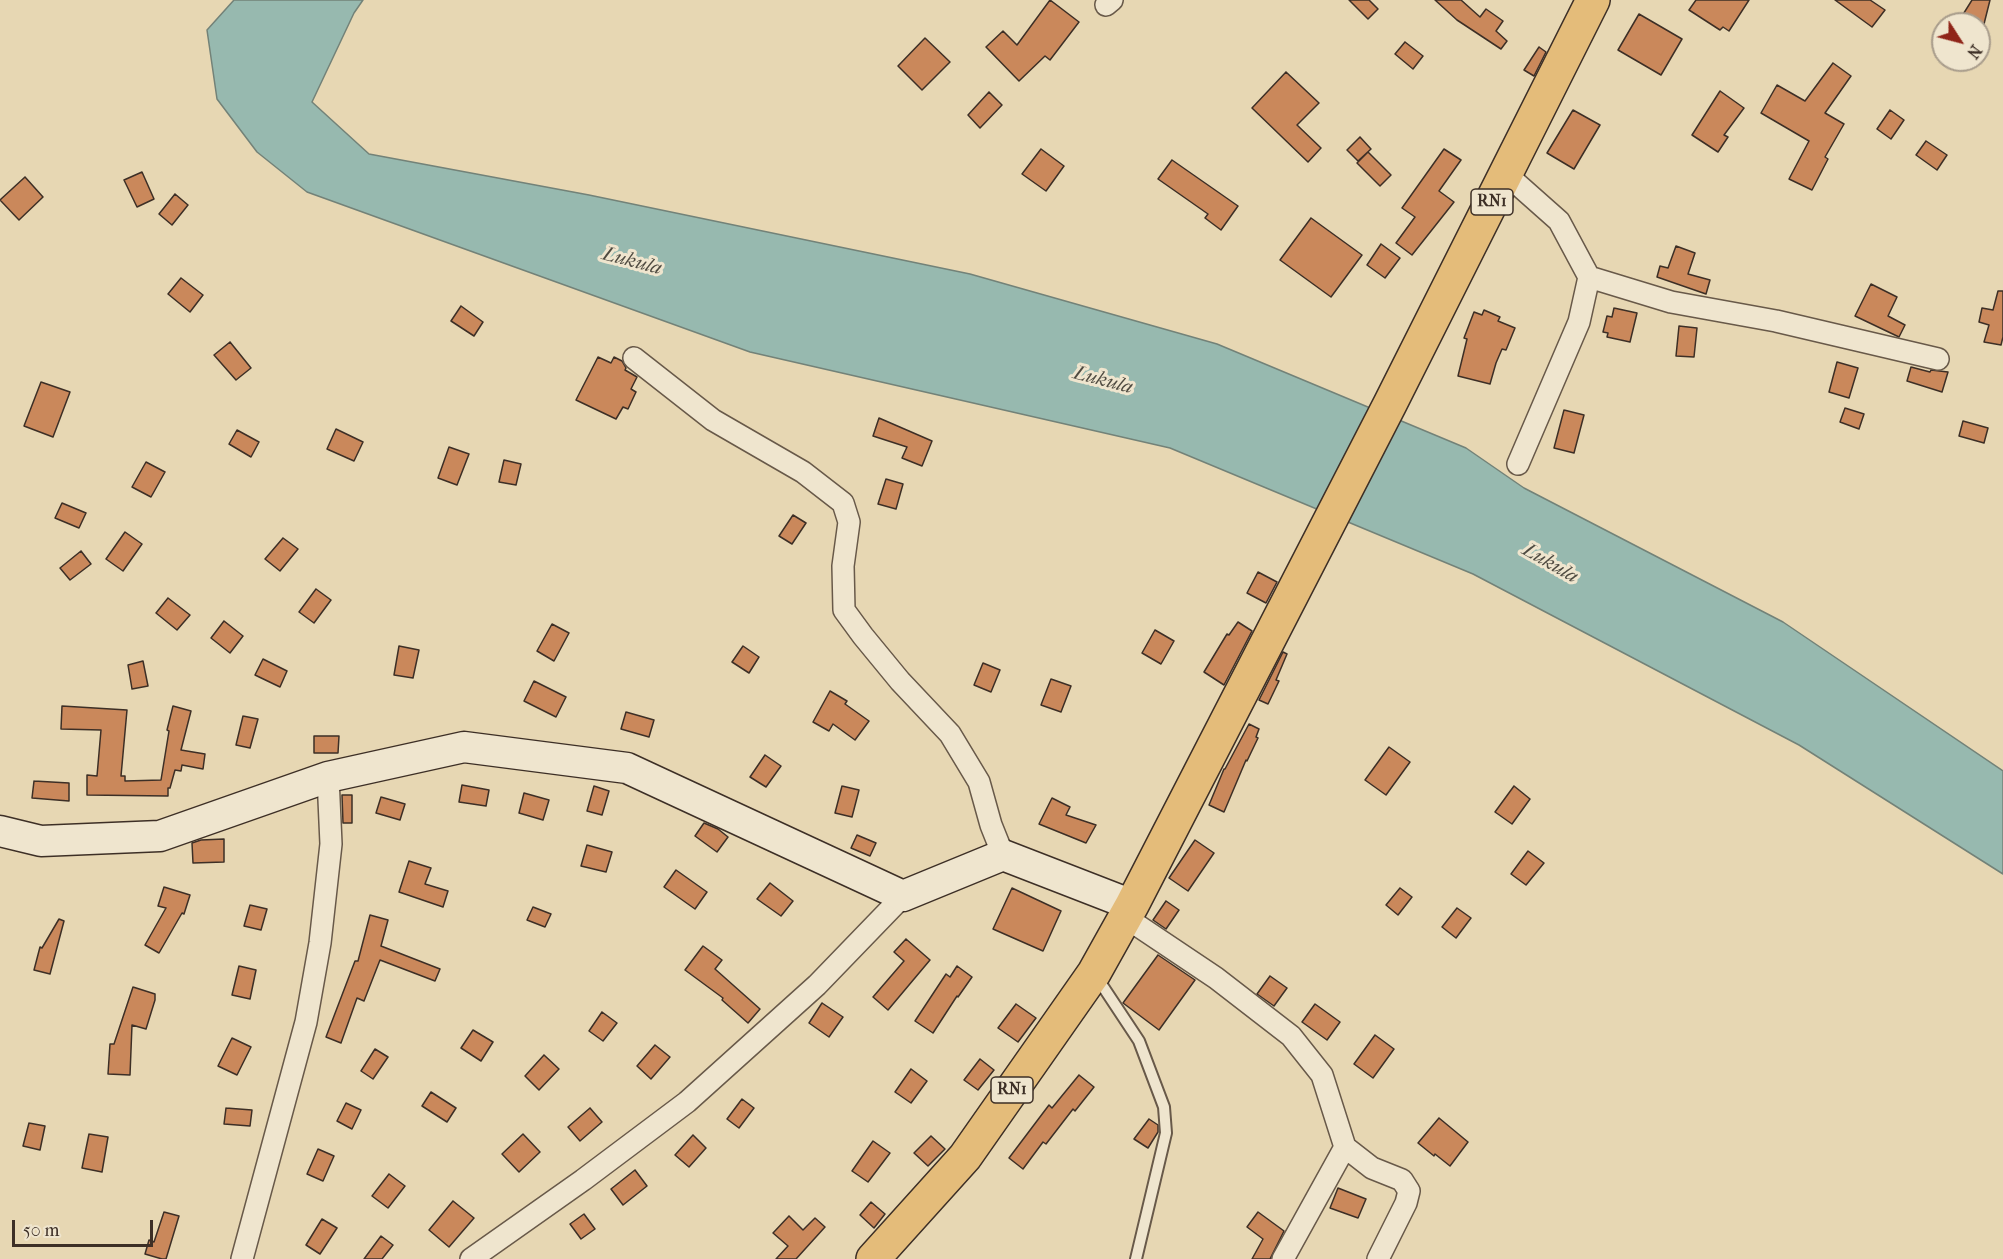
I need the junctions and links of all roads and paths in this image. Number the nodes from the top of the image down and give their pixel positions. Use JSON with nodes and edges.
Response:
{"nodes":[{"id":1,"x":1593,"y":0,"type":"edge"},
{"id":2,"x":1506,"y":174,"type":"junction"},
{"id":3,"x":1588,"y":277,"type":"junction"},
{"id":4,"x":634,"y":358,"type":"dead end"},
{"id":5,"x":1938,"y":359,"type":"dead end"},
{"id":6,"x":1518,"y":464,"type":"dead end"},
{"id":7,"x":328,"y":777,"type":"junction"},
{"id":8,"x":0,"y":831,"type":"edge"},
{"id":9,"x":1003,"y":855,"type":"junction"},
{"id":10,"x":903,"y":896,"type":"junction"},
{"id":11,"x":1128,"y":911,"type":"junction"},
{"id":12,"x":1094,"y":974,"type":"junction"},
{"id":13,"x":1345,"y":1147,"type":"junction"},
{"id":14,"x":242,"y":1259,"type":"edge"},
{"id":15,"x":471,"y":1259,"type":"edge"},
{"id":16,"x":873,"y":1259,"type":"edge"},
{"id":17,"x":1136,"y":1259,"type":"edge"},
{"id":18,"x":1283,"y":1259,"type":"edge"},
{"id":19,"x":1378,"y":1259,"type":"edge"}],
"edges":[{"from":1,"to":2,"type":"highway","number":"RN1"},
{"from":2,"to":3,"type":"street"},
{"from":2,"to":11,"type":"highway","number":"RN1"},
{"from":3,"to":5,"type":"street"},
{"from":3,"to":6,"type":"street"},
{"from":4,"to":9,"type":"street"},
{"from":7,"to":8,"type":"street"},
{"from":7,"to":10,"type":"street"},
{"from":7,"to":14,"type":"street"},
{"from":9,"to":10,"type":"street"},
{"from":9,"to":11,"type":"street"},
{"from":10,"to":15,"type":"street"},
{"from":11,"to":12,"type":"highway","number":"RN1"},
{"from":11,"to":13,"type":"street"},
{"from":12,"to":16,"type":"highway","number":"RN1"},
{"from":12,"to":17,"type":"lane"},
{"from":13,"to":18,"type":"street"},
{"from":13,"to":19,"type":"street"}]}
